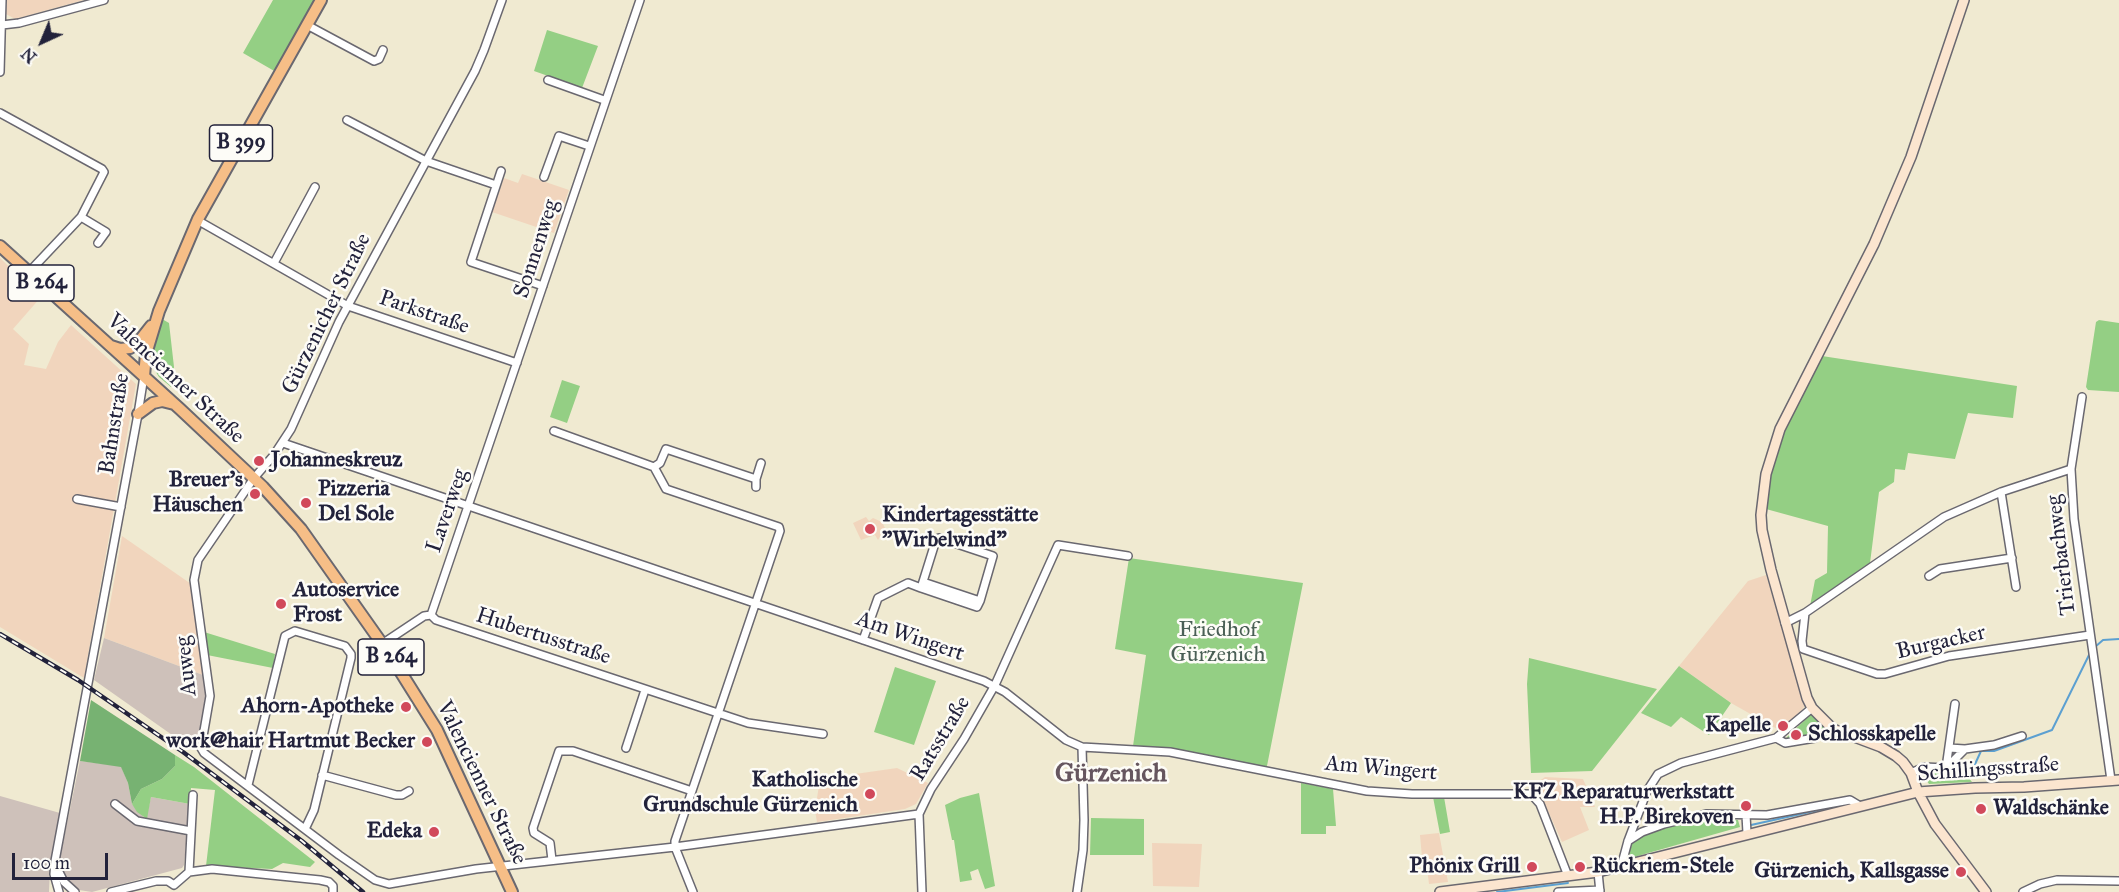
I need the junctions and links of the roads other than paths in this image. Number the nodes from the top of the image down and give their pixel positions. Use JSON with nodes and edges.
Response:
{"nodes":[{"id":1,"x":2,"y":0,"type":"edge"},
{"id":2,"x":104,"y":0,"type":"edge"},
{"id":3,"x":321,"y":0,"type":"edge"},
{"id":4,"x":502,"y":0,"type":"edge"},
{"id":5,"x":640,"y":0,"type":"edge"},
{"id":6,"x":1964,"y":0,"type":"edge"},
{"id":7,"x":2,"y":25,"type":"junction"},
{"id":8,"x":307,"y":25,"type":"junction"},
{"id":9,"x":383,"y":50,"type":"dead end"},
{"id":10,"x":0,"y":72,"type":"edge"},
{"id":11,"x":548,"y":80,"type":"dead end"},
{"id":12,"x":604,"y":100,"type":"junction"},
{"id":13,"x":0,"y":113,"type":"edge"},
{"id":14,"x":347,"y":120,"type":"dead end"},
{"id":15,"x":589,"y":146,"type":"junction"},
{"id":16,"x":426,"y":161,"type":"junction"},
{"id":17,"x":501,"y":171,"type":"dead end"},
{"id":18,"x":544,"y":177,"type":"dead end"},
{"id":19,"x":496,"y":185,"type":"junction"},
{"id":20,"x":315,"y":188,"type":"dead end"},
{"id":21,"x":81,"y":217,"type":"junction"},
{"id":22,"x":197,"y":220,"type":"junction"},
{"id":23,"x":98,"y":243,"type":"dead end"},
{"id":24,"x":0,"y":246,"type":"edge"},
{"id":25,"x":274,"y":263,"type":"junction"},
{"id":26,"x":29,"y":272,"type":"junction"},
{"id":27,"x":543,"y":286,"type":"junction"},
{"id":28,"x":348,"y":306,"type":"junction"},
{"id":29,"x":155,"y":322,"type":"junction"},
{"id":30,"x":110,"y":346,"type":"junction"},
{"id":31,"x":517,"y":363,"type":"junction"},
{"id":32,"x":144,"y":376,"type":"junction"},
{"id":33,"x":2082,"y":397,"type":"dead end"},
{"id":34,"x":175,"y":404,"type":"junction"},
{"id":35,"x":138,"y":414,"type":"junction"},
{"id":36,"x":554,"y":431,"type":"dead end"},
{"id":37,"x":283,"y":443,"type":"junction"},
{"id":38,"x":762,"y":463,"type":"dead end"},
{"id":39,"x":654,"y":467,"type":"junction"},
{"id":40,"x":2071,"y":469,"type":"junction"},
{"id":41,"x":254,"y":478,"type":"junction"},
{"id":42,"x":2001,"y":492,"type":"junction"},
{"id":43,"x":77,"y":499,"type":"dead end"},
{"id":44,"x":121,"y":507,"type":"junction"},
{"id":45,"x":469,"y":507,"type":"junction"},
{"id":46,"x":1128,"y":556,"type":"dead end"},
{"id":47,"x":2012,"y":558,"type":"junction"},
{"id":48,"x":1929,"y":576,"type":"dead end"},
{"id":49,"x":922,"y":585,"type":"junction"},
{"id":50,"x":2016,"y":587,"type":"dead end"},
{"id":51,"x":756,"y":604,"type":"junction"},
{"id":52,"x":1805,"y":612,"type":"junction"},
{"id":53,"x":430,"y":615,"type":"junction"},
{"id":54,"x":1785,"y":623,"type":"junction"},
{"id":55,"x":2090,"y":635,"type":"junction"},
{"id":56,"x":864,"y":640,"type":"junction"},
{"id":57,"x":382,"y":644,"type":"junction"},
{"id":58,"x":995,"y":685,"type":"junction"},
{"id":59,"x":645,"y":690,"type":"junction"},
{"id":60,"x":1955,"y":704,"type":"dead end"},
{"id":61,"x":1812,"y":708,"type":"junction"},
{"id":62,"x":718,"y":714,"type":"junction"},
{"id":63,"x":823,"y":734,"type":"dead end"},
{"id":64,"x":2022,"y":736,"type":"dead end"},
{"id":65,"x":1776,"y":738,"type":"junction"},
{"id":66,"x":1815,"y":738,"type":"dead end"},
{"id":67,"x":1082,"y":747,"type":"junction"},
{"id":68,"x":626,"y":748,"type":"dead end"},
{"id":69,"x":1949,"y":748,"type":"junction"},
{"id":70,"x":1965,"y":749,"type":"junction"},
{"id":71,"x":1949,"y":768,"type":"junction"},
{"id":72,"x":1911,"y":773,"type":"junction"},
{"id":73,"x":322,"y":775,"type":"junction"},
{"id":74,"x":2115,"y":780,"type":"edge"},
{"id":75,"x":248,"y":785,"type":"junction"},
{"id":76,"x":410,"y":791,"type":"dead end"},
{"id":77,"x":692,"y":791,"type":"junction"},
{"id":78,"x":1918,"y":792,"type":"junction"},
{"id":79,"x":193,"y":795,"type":"dead end"},
{"id":80,"x":115,"y":804,"type":"dead end"},
{"id":81,"x":1860,"y":806,"type":"junction"},
{"id":82,"x":919,"y":814,"type":"junction"},
{"id":83,"x":1746,"y":816,"type":"junction"},
{"id":84,"x":305,"y":829,"type":"junction"},
{"id":85,"x":190,"y":831,"type":"junction"},
{"id":86,"x":1748,"y":833,"type":"junction"},
{"id":87,"x":1628,"y":841,"type":"junction"},
{"id":88,"x":675,"y":847,"type":"junction"},
{"id":89,"x":552,"y":860,"type":"junction"},
{"id":90,"x":56,"y":861,"type":"junction"},
{"id":91,"x":500,"y":867,"type":"junction"},
{"id":92,"x":1621,"y":867,"type":"junction"},
{"id":93,"x":189,"y":872,"type":"junction"},
{"id":94,"x":1598,"y":872,"type":"junction"},
{"id":95,"x":59,"y":874,"type":"junction"},
{"id":96,"x":1568,"y":876,"type":"junction"},
{"id":97,"x":2119,"y":881,"type":"edge"},
{"id":98,"x":174,"y":885,"type":"junction"},
{"id":99,"x":57,"y":890,"type":"edge"},
{"id":100,"x":1600,"y":891,"type":"edge"},
{"id":101,"x":67,"y":892,"type":"edge"},
{"id":102,"x":75,"y":892,"type":"edge"},
{"id":103,"x":111,"y":892,"type":"edge"},
{"id":104,"x":179,"y":892,"type":"edge"},
{"id":105,"x":333,"y":892,"type":"edge"},
{"id":106,"x":512,"y":892,"type":"edge"},
{"id":107,"x":693,"y":892,"type":"edge"},
{"id":108,"x":922,"y":892,"type":"edge"},
{"id":109,"x":1077,"y":892,"type":"edge"},
{"id":110,"x":1440,"y":892,"type":"edge"},
{"id":111,"x":1558,"y":892,"type":"edge"},
{"id":112,"x":1986,"y":892,"type":"edge"},
{"id":113,"x":2023,"y":892,"type":"edge"}],
"edges":[{"from":1,"to":7,"type":"street"},
{"from":2,"to":7,"type":"street"},
{"from":3,"to":8,"type":"main road","name":"Bahnstraße","number":"B 399"},
{"from":4,"to":16,"type":"street","name":"Gürzenicher Straße"},
{"from":5,"to":12,"type":"street","name":"Sonnenweg"},
{"from":6,"to":54,"type":"street"},
{"from":7,"to":10,"type":"street"},
{"from":8,"to":9,"type":"street"},
{"from":8,"to":22,"type":"main road","name":"Bahnstraße","number":"B 399"},
{"from":11,"to":12,"type":"street"},
{"from":12,"to":15,"type":"street","name":"Sonnenweg"},
{"from":13,"to":21,"type":"street"},
{"from":14,"to":16,"type":"street"},
{"from":15,"to":18,"type":"street","name":"Sonnenweg"},
{"from":15,"to":27,"type":"street","name":"Sonnenweg"},
{"from":16,"to":19,"type":"street"},
{"from":16,"to":28,"type":"street","name":"Gürzenicher Straße"},
{"from":17,"to":19,"type":"street"},
{"from":19,"to":27,"type":"street"},
{"from":20,"to":25,"type":"street"},
{"from":21,"to":23,"type":"street"},
{"from":21,"to":26,"type":"street"},
{"from":22,"to":25,"type":"street","name":"Parkstraße"},
{"from":22,"to":29,"type":"main road","name":"Bahnstraße","number":"B 399"},
{"from":24,"to":26,"type":"main road","name":"Valencienner Straße","number":"B 264"},
{"from":25,"to":28,"type":"street","name":"Parkstraße"},
{"from":26,"to":30,"type":"main road","name":"Valencienner Straße","number":"B 264"},
{"from":27,"to":31,"type":"street","name":"Sonnenweg"},
{"from":28,"to":31,"type":"street","name":"Parkstraße"},
{"from":28,"to":37,"type":"street","name":"Gürzenicher Straße"},
{"from":29,"to":30,"type":"main road"},
{"from":29,"to":32,"type":"main road","name":"Bahnstraße","number":"B 399"},
{"from":30,"to":32,"type":"main road","name":"Valencienner Straße","number":"B 264"},
{"from":31,"to":45,"type":"street","name":"Laverweg"},
{"from":32,"to":34,"type":"main road","name":"Valencienner Straße","number":"B 264"},
{"from":32,"to":35,"type":"street","name":"Bahnstraße"},
{"from":33,"to":40,"type":"street","name":"Trierbachweg"},
{"from":34,"to":35,"type":"main road"},
{"from":34,"to":41,"type":"main road","name":"Valencienner Straße","number":"B 264"},
{"from":35,"to":44,"type":"street","name":"Bahnstraße"},
{"from":36,"to":39,"type":"street"},
{"from":37,"to":41,"type":"street","name":"Gürzenicher Straße"},
{"from":37,"to":45,"type":"street","name":"Am Wingert"},
{"from":38,"to":39,"type":"street"},
{"from":39,"to":51,"type":"street"},
{"from":40,"to":42,"type":"street"},
{"from":40,"to":55,"type":"street","name":"Trierbachweg"},
{"from":41,"to":57,"type":"main road","name":"Valencienner Straße","number":"B 264"},
{"from":41,"to":75,"type":"street","name":"Auweg"},
{"from":42,"to":47,"type":"street"},
{"from":42,"to":52,"type":"street"},
{"from":43,"to":44,"type":"street"},
{"from":44,"to":90,"type":"street","name":"Bahnstraße"},
{"from":45,"to":51,"type":"street","name":"Am Wingert"},
{"from":45,"to":53,"type":"street","name":"Laverweg"},
{"from":46,"to":58,"type":"street","name":"Ratsstraße"},
{"from":47,"to":48,"type":"street"},
{"from":47,"to":50,"type":"street"},
{"from":49,"to":49,"type":"street"},
{"from":49,"to":56,"type":"street"},
{"from":51,"to":56,"type":"street","name":"Am Wingert"},
{"from":51,"to":62,"type":"street"},
{"from":52,"to":54,"type":"street"},
{"from":52,"to":55,"type":"street","name":"Burgacker"},
{"from":53,"to":57,"type":"street"},
{"from":53,"to":59,"type":"street","name":"Hubertusstraße"},
{"from":54,"to":61,"type":"street"},
{"from":55,"to":74,"type":"street","name":"Trierbachweg"},
{"from":56,"to":58,"type":"street","name":"Am Wingert"},
{"from":57,"to":91,"type":"main road","name":"Valencienner Straße","number":"B 264"},
{"from":58,"to":67,"type":"street","name":"Am Wingert"},
{"from":58,"to":82,"type":"street","name":"Ratsstraße"},
{"from":59,"to":62,"type":"street","name":"Hubertusstraße"},
{"from":59,"to":68,"type":"street"},
{"from":60,"to":69,"type":"street","name":"Schillingsstraße"},
{"from":61,"to":65,"type":"street"},
{"from":61,"to":72,"type":"street"},
{"from":62,"to":63,"type":"street","name":"Hubertusstraße"},
{"from":62,"to":77,"type":"street"},
{"from":64,"to":70,"type":"street","name":"Schillingsstraße"},
{"from":65,"to":66,"type":"street"},
{"from":65,"to":87,"type":"street"},
{"from":67,"to":96,"type":"street","name":"Am Wingert"},
{"from":67,"to":109,"type":"street"},
{"from":69,"to":70,"type":"street","name":"Schillingsstraße"},
{"from":69,"to":71,"type":"street","name":"Schillingsstraße"},
{"from":70,"to":71,"type":"street","name":"Schillingsstraße"},
{"from":71,"to":72,"type":"street","name":"Schillingsstraße"},
{"from":72,"to":78,"type":"street"},
{"from":73,"to":75,"type":"street"},
{"from":73,"to":76,"type":"street"},
{"from":73,"to":84,"type":"street"},
{"from":74,"to":78,"type":"street","name":"Schillingsstraße"},
{"from":75,"to":84,"type":"street","name":"Auweg"},
{"from":77,"to":88,"type":"street"},
{"from":77,"to":89,"type":"street"},
{"from":78,"to":81,"type":"street","name":"Schillingsstraße"},
{"from":78,"to":112,"type":"street"},
{"from":79,"to":85,"type":"street"},
{"from":80,"to":85,"type":"street"},
{"from":81,"to":83,"type":"street","name":"Schillingsstraße"},
{"from":81,"to":86,"type":"street","name":"Schillingsstraße"},
{"from":82,"to":88,"type":"street"},
{"from":82,"to":108,"type":"street","name":"Ratsstraße"},
{"from":83,"to":86,"type":"street"},
{"from":83,"to":87,"type":"street","name":"Schillingsstraße"},
{"from":84,"to":91,"type":"street","name":"Auweg"},
{"from":85,"to":93,"type":"street"},
{"from":86,"to":92,"type":"street","name":"Schillingsstraße"},
{"from":87,"to":92,"type":"street"},
{"from":88,"to":89,"type":"street"},
{"from":88,"to":107,"type":"street"},
{"from":89,"to":91,"type":"street"},
{"from":90,"to":95,"type":"street","name":"Bahnstraße"},
{"from":90,"to":99,"type":"street","name":"Bahnstraße"},
{"from":91,"to":106,"type":"main road","name":"Valencienner Straße","number":"B 264"},
{"from":92,"to":94,"type":"street","name":"Schillingsstraße"},
{"from":93,"to":98,"type":"street"},
{"from":93,"to":105,"type":"street"},
{"from":94,"to":96,"type":"street","name":"Schillingsstraße"},
{"from":94,"to":100,"type":"street"},
{"from":95,"to":101,"type":"street","name":"Bahnstraße"},
{"from":95,"to":102,"type":"street","name":"Bahnstraße"},
{"from":96,"to":110,"type":"street","name":"Schillingsstraße"},
{"from":97,"to":113,"type":"street"},
{"from":98,"to":103,"type":"street"},
{"from":98,"to":104,"type":"street"},
{"from":100,"to":111,"type":"street"}]}
